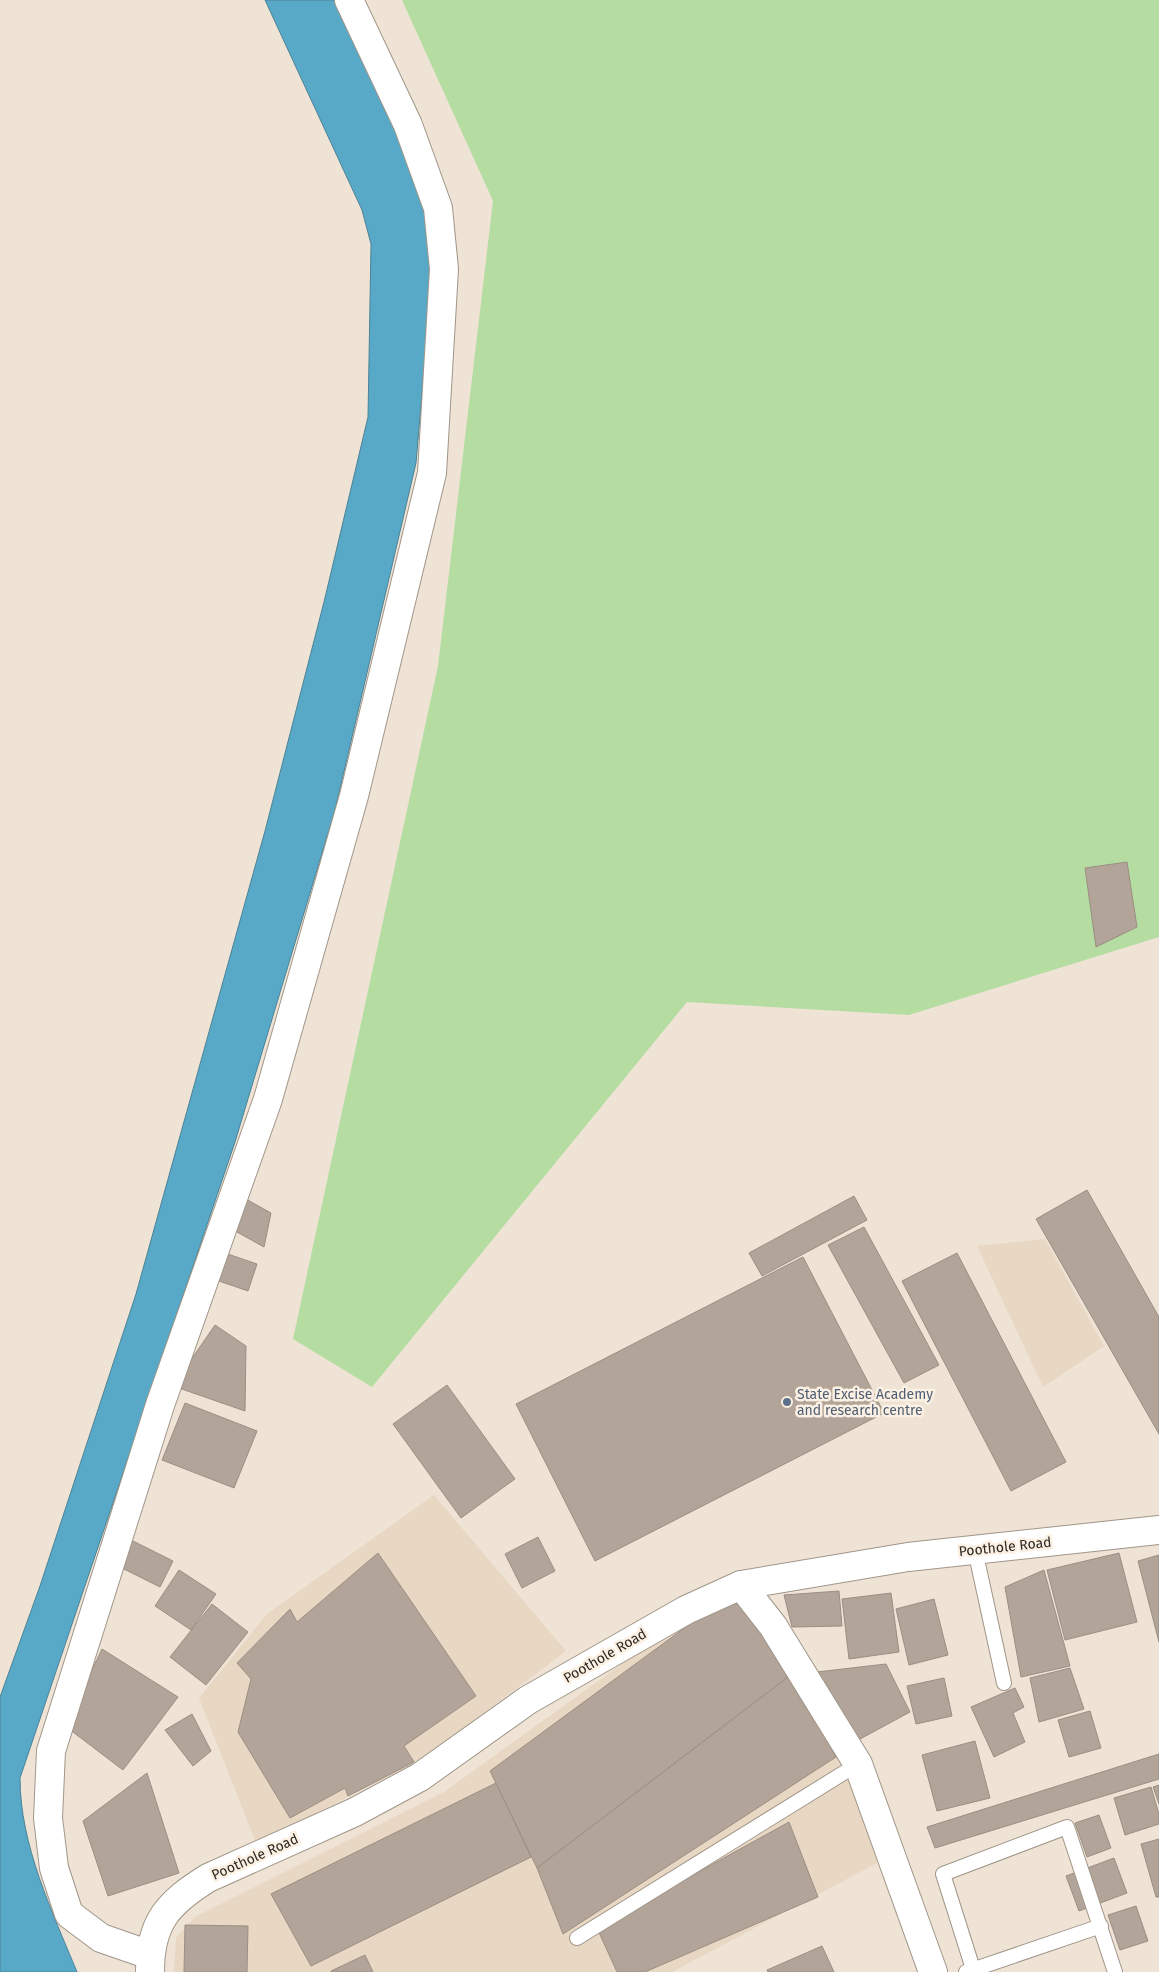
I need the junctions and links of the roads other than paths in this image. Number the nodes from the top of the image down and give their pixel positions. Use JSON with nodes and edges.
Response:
{"nodes":[{"id":1,"x":349,"y":0,"type":"edge"},
{"id":2,"x":1159,"y":1530,"type":"edge"},
{"id":3,"x":975,"y":1550,"type":"junction"},
{"id":4,"x":741,"y":1585,"type":"junction"},
{"id":5,"x":1004,"y":1683,"type":"dead end"},
{"id":6,"x":858,"y":1764,"type":"junction"},
{"id":7,"x":1101,"y":1926,"type":"junction"},
{"id":8,"x":577,"y":1938,"type":"dead end"},
{"id":9,"x":150,"y":1963,"type":"edge"},
{"id":10,"x":971,"y":1971,"type":"edge"},
{"id":11,"x":933,"y":1972,"type":"edge"},
{"id":12,"x":1115,"y":1972,"type":"edge"}],
"edges":[{"from":1,"to":9,"type":"street"},
{"from":2,"to":3,"type":"street","name":"Poothole Road"},
{"from":3,"to":4,"type":"street","name":"Poothole Road"},
{"from":3,"to":5,"type":"lane"},
{"from":4,"to":6,"type":"street"},
{"from":4,"to":9,"type":"street","name":"Poothole Road"},
{"from":6,"to":8,"type":"lane"},
{"from":6,"to":11,"type":"street"},
{"from":7,"to":10,"type":"lane"},
{"from":7,"to":10,"type":"lane"},
{"from":7,"to":12,"type":"lane"}]}
